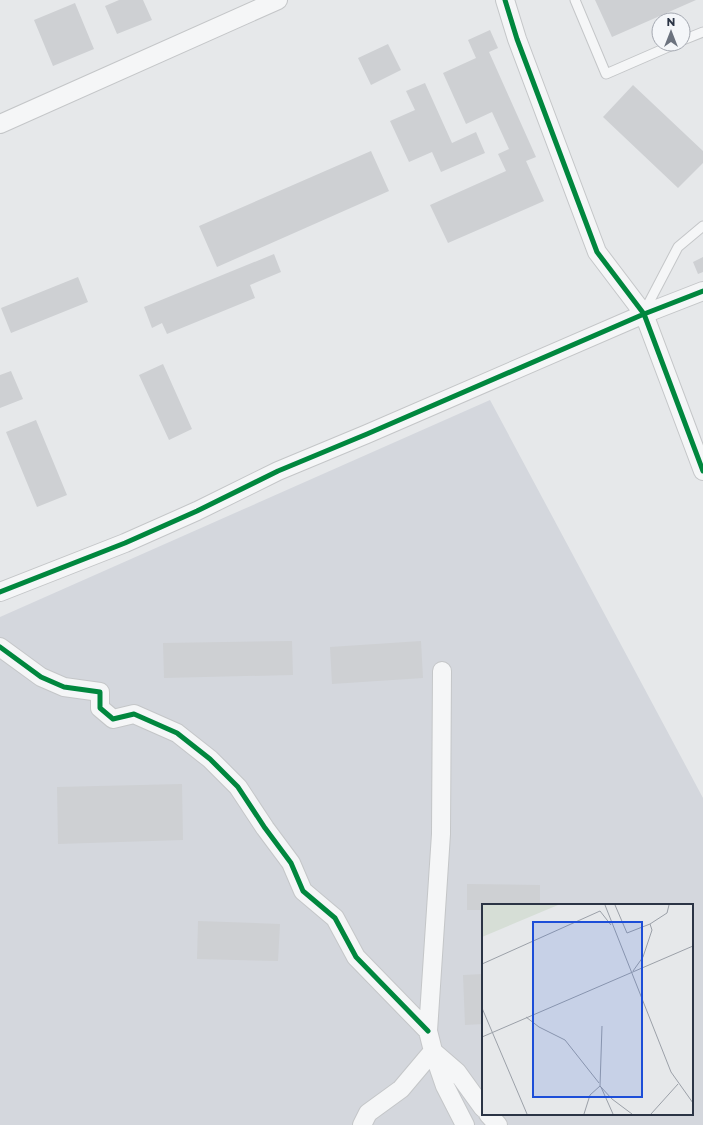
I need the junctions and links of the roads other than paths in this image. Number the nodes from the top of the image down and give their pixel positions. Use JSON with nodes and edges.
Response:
{"nodes":[{"id":1,"x":278,"y":0,"type":"edge"},
{"id":2,"x":491,"y":0,"type":"edge"},
{"id":3,"x":505,"y":0,"type":"edge"},
{"id":4,"x":575,"y":0,"type":"edge"},
{"id":5,"x":703,"y":32,"type":"edge"},
{"id":6,"x":691,"y":37,"type":"edge"},
{"id":7,"x":517,"y":39,"type":"junction"},
{"id":8,"x":657,"y":52,"type":"edge"},
{"id":9,"x":0,"y":124,"type":"edge"},
{"id":10,"x":703,"y":226,"type":"edge"},
{"id":11,"x":703,"y":291,"type":"edge"},
{"id":12,"x":644,"y":314,"type":"junction"},
{"id":13,"x":703,"y":471,"type":"edge"},
{"id":14,"x":0,"y":592,"type":"edge"},
{"id":15,"x":0,"y":647,"type":"edge"},
{"id":16,"x":442,"y":671,"type":"dead end"},
{"id":17,"x":428,"y":1031,"type":"junction"},
{"id":18,"x":433,"y":1051,"type":"junction"},
{"id":19,"x":482,"y":1107,"type":"edge"},
{"id":20,"x":489,"y":1115,"type":"edge"},
{"id":21,"x":362,"y":1125,"type":"edge"},
{"id":22,"x":465,"y":1125,"type":"edge"},
{"id":23,"x":498,"y":1125,"type":"edge"}],
"edges":[{"from":1,"to":9,"type":"street"},
{"from":2,"to":7,"type":"street"},
{"from":3,"to":7,"type":"street"},
{"from":4,"to":8,"type":"lane"},
{"from":5,"to":6,"type":"lane"},
{"from":7,"to":12,"type":"street"},
{"from":10,"to":12,"type":"lane"},
{"from":11,"to":12,"type":"street"},
{"from":12,"to":13,"type":"street"},
{"from":12,"to":14,"type":"street"},
{"from":15,"to":17,"type":"street"},
{"from":16,"to":17,"type":"street"},
{"from":17,"to":18,"type":"street"},
{"from":18,"to":19,"type":"street"},
{"from":18,"to":21,"type":"street"},
{"from":18,"to":22,"type":"street"},
{"from":20,"to":23,"type":"street"}]}
